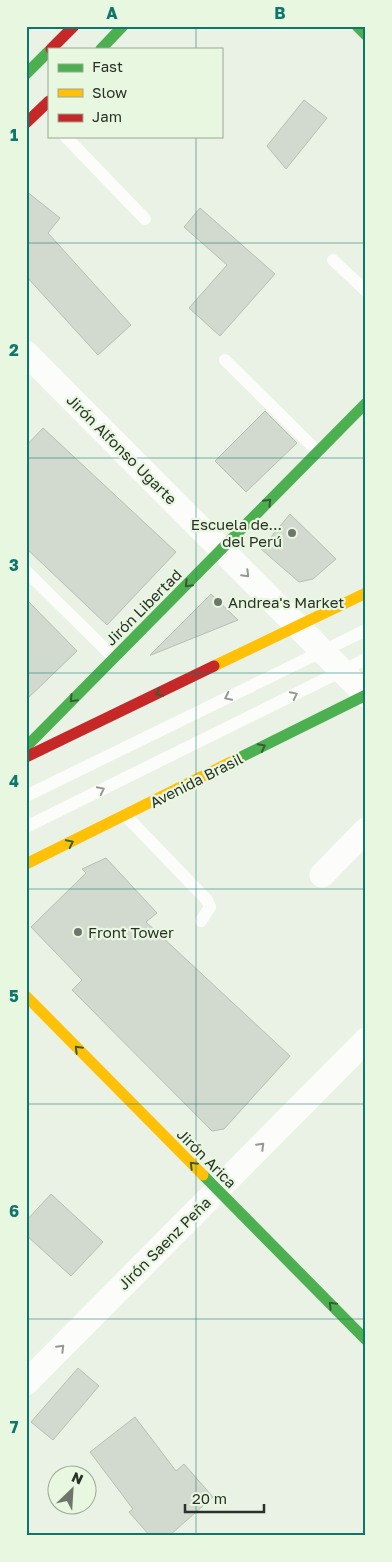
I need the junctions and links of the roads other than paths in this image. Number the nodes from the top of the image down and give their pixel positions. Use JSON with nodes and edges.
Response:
{"nodes":[{"id":1,"x":74,"y":26,"type":"edge"},
{"id":2,"x":123,"y":26,"type":"edge"},
{"id":3,"x":357,"y":26,"type":"edge"},
{"id":4,"x":366,"y":35,"type":"edge"},
{"id":5,"x":52,"y":48,"type":"edge"},
{"id":6,"x":101,"y":48,"type":"edge"},
{"id":7,"x":48,"y":52,"type":"edge"},
{"id":8,"x":26,"y":74,"type":"edge"},
{"id":9,"x":48,"y":102,"type":"edge"},
{"id":10,"x":39,"y":110,"type":"junction"},
{"id":11,"x":48,"y":119,"type":"edge"},
{"id":12,"x":26,"y":123,"type":"edge"},
{"id":13,"x":67,"y":138,"type":"edge"},
{"id":14,"x":145,"y":219,"type":"dead end"},
{"id":15,"x":333,"y":260,"type":"dead end"},
{"id":16,"x":366,"y":291,"type":"edge"},
{"id":17,"x":26,"y":353,"type":"edge"},
{"id":18,"x":225,"y":360,"type":"dead end"},
{"id":19,"x":366,"y":402,"type":"edge"},
{"id":20,"x":318,"y":452,"type":"junction"},
{"id":21,"x":222,"y":550,"type":"junction"},
{"id":22,"x":26,"y":571,"type":"edge"},
{"id":23,"x":366,"y":593,"type":"edge"},
{"id":24,"x":297,"y":626,"type":"junction"},
{"id":25,"x":366,"y":630,"type":"edge"},
{"id":26,"x":322,"y":651,"type":"junction"},
{"id":27,"x":114,"y":658,"type":"junction"},
{"id":28,"x":366,"y":660,"type":"edge"},
{"id":29,"x":342,"y":671,"type":"junction"},
{"id":30,"x":366,"y":695,"type":"edge"},
{"id":31,"x":26,"y":747,"type":"edge"},
{"id":32,"x":26,"y":757,"type":"edge"},
{"id":33,"x":26,"y":796,"type":"edge"},
{"id":34,"x":126,"y":816,"type":"junction"},
{"id":35,"x":26,"y":827,"type":"edge"},
{"id":36,"x":366,"y":830,"type":"edge"},
{"id":37,"x":26,"y":864,"type":"edge"},
{"id":38,"x":322,"y":875,"type":"dead end"},
{"id":39,"x":201,"y":921,"type":"dead end"},
{"id":40,"x":26,"y":996,"type":"edge"},
{"id":41,"x":366,"y":1040,"type":"edge"},
{"id":42,"x":218,"y":1190,"type":"junction"},
{"id":43,"x":366,"y":1340,"type":"edge"},
{"id":44,"x":26,"y":1383,"type":"edge"}],
"edges":[{"from":1,"to":5,"type":"street"},
{"from":2,"to":6,"type":"street"},
{"from":3,"to":4,"type":"street"},
{"from":7,"to":8,"type":"street"},
{"from":9,"to":10,"type":"street"},
{"from":10,"to":11,"type":"lane"},
{"from":10,"to":12,"type":"street"},
{"from":13,"to":14,"type":"lane"},
{"from":15,"to":16,"type":"lane"},
{"from":17,"to":21,"type":"street","name":"Jirón Alfonso Ugarte"},
{"from":18,"to":20,"type":"lane"},
{"from":19,"to":20,"type":"street","name":"Jirón Libertad"},
{"from":21,"to":20,"type":"street","name":"Jirón Libertad","one_way":true},
{"from":21,"to":24,"type":"street","name":"Jirón Alfonso Ugarte","one_way":true},
{"from":21,"to":27,"type":"street","name":"Jirón Libertad","one_way":true},
{"from":22,"to":27,"type":"lane"},
{"from":23,"to":24,"type":"street"},
{"from":24,"to":26,"type":"street","name":"Jirón Alfonso Ugarte"},
{"from":24,"to":32,"type":"street","one_way":true},
{"from":25,"to":26,"type":"lane"},
{"from":26,"to":29,"type":"street","name":"Jirón Alfonso Ugarte"},
{"from":26,"to":33,"type":"lane","one_way":true},
{"from":27,"to":31,"type":"street","name":"Jirón Libertad","one_way":true},
{"from":28,"to":29,"type":"lane"},
{"from":29,"to":30,"type":"street","name":"Jirón Alfonso Ugarte"},
{"from":35,"to":29,"type":"lane","one_way":true},
{"from":34,"to":30,"type":"street","name":"Avenida Brasil","one_way":true},
{"from":37,"to":34,"type":"street","name":"Avenida Brasil","one_way":true},
{"from":34,"to":39,"type":"lane"},
{"from":36,"to":38,"type":"street"},
{"from":42,"to":40,"type":"street","name":"Jirón Arica","one_way":true},
{"from":42,"to":41,"type":"street","name":"Jirón Saenz Peña","one_way":true},
{"from":43,"to":42,"type":"street","name":"Jirón Arica","one_way":true},
{"from":44,"to":42,"type":"street","name":"Jirón Saenz Peña","one_way":true}]}
